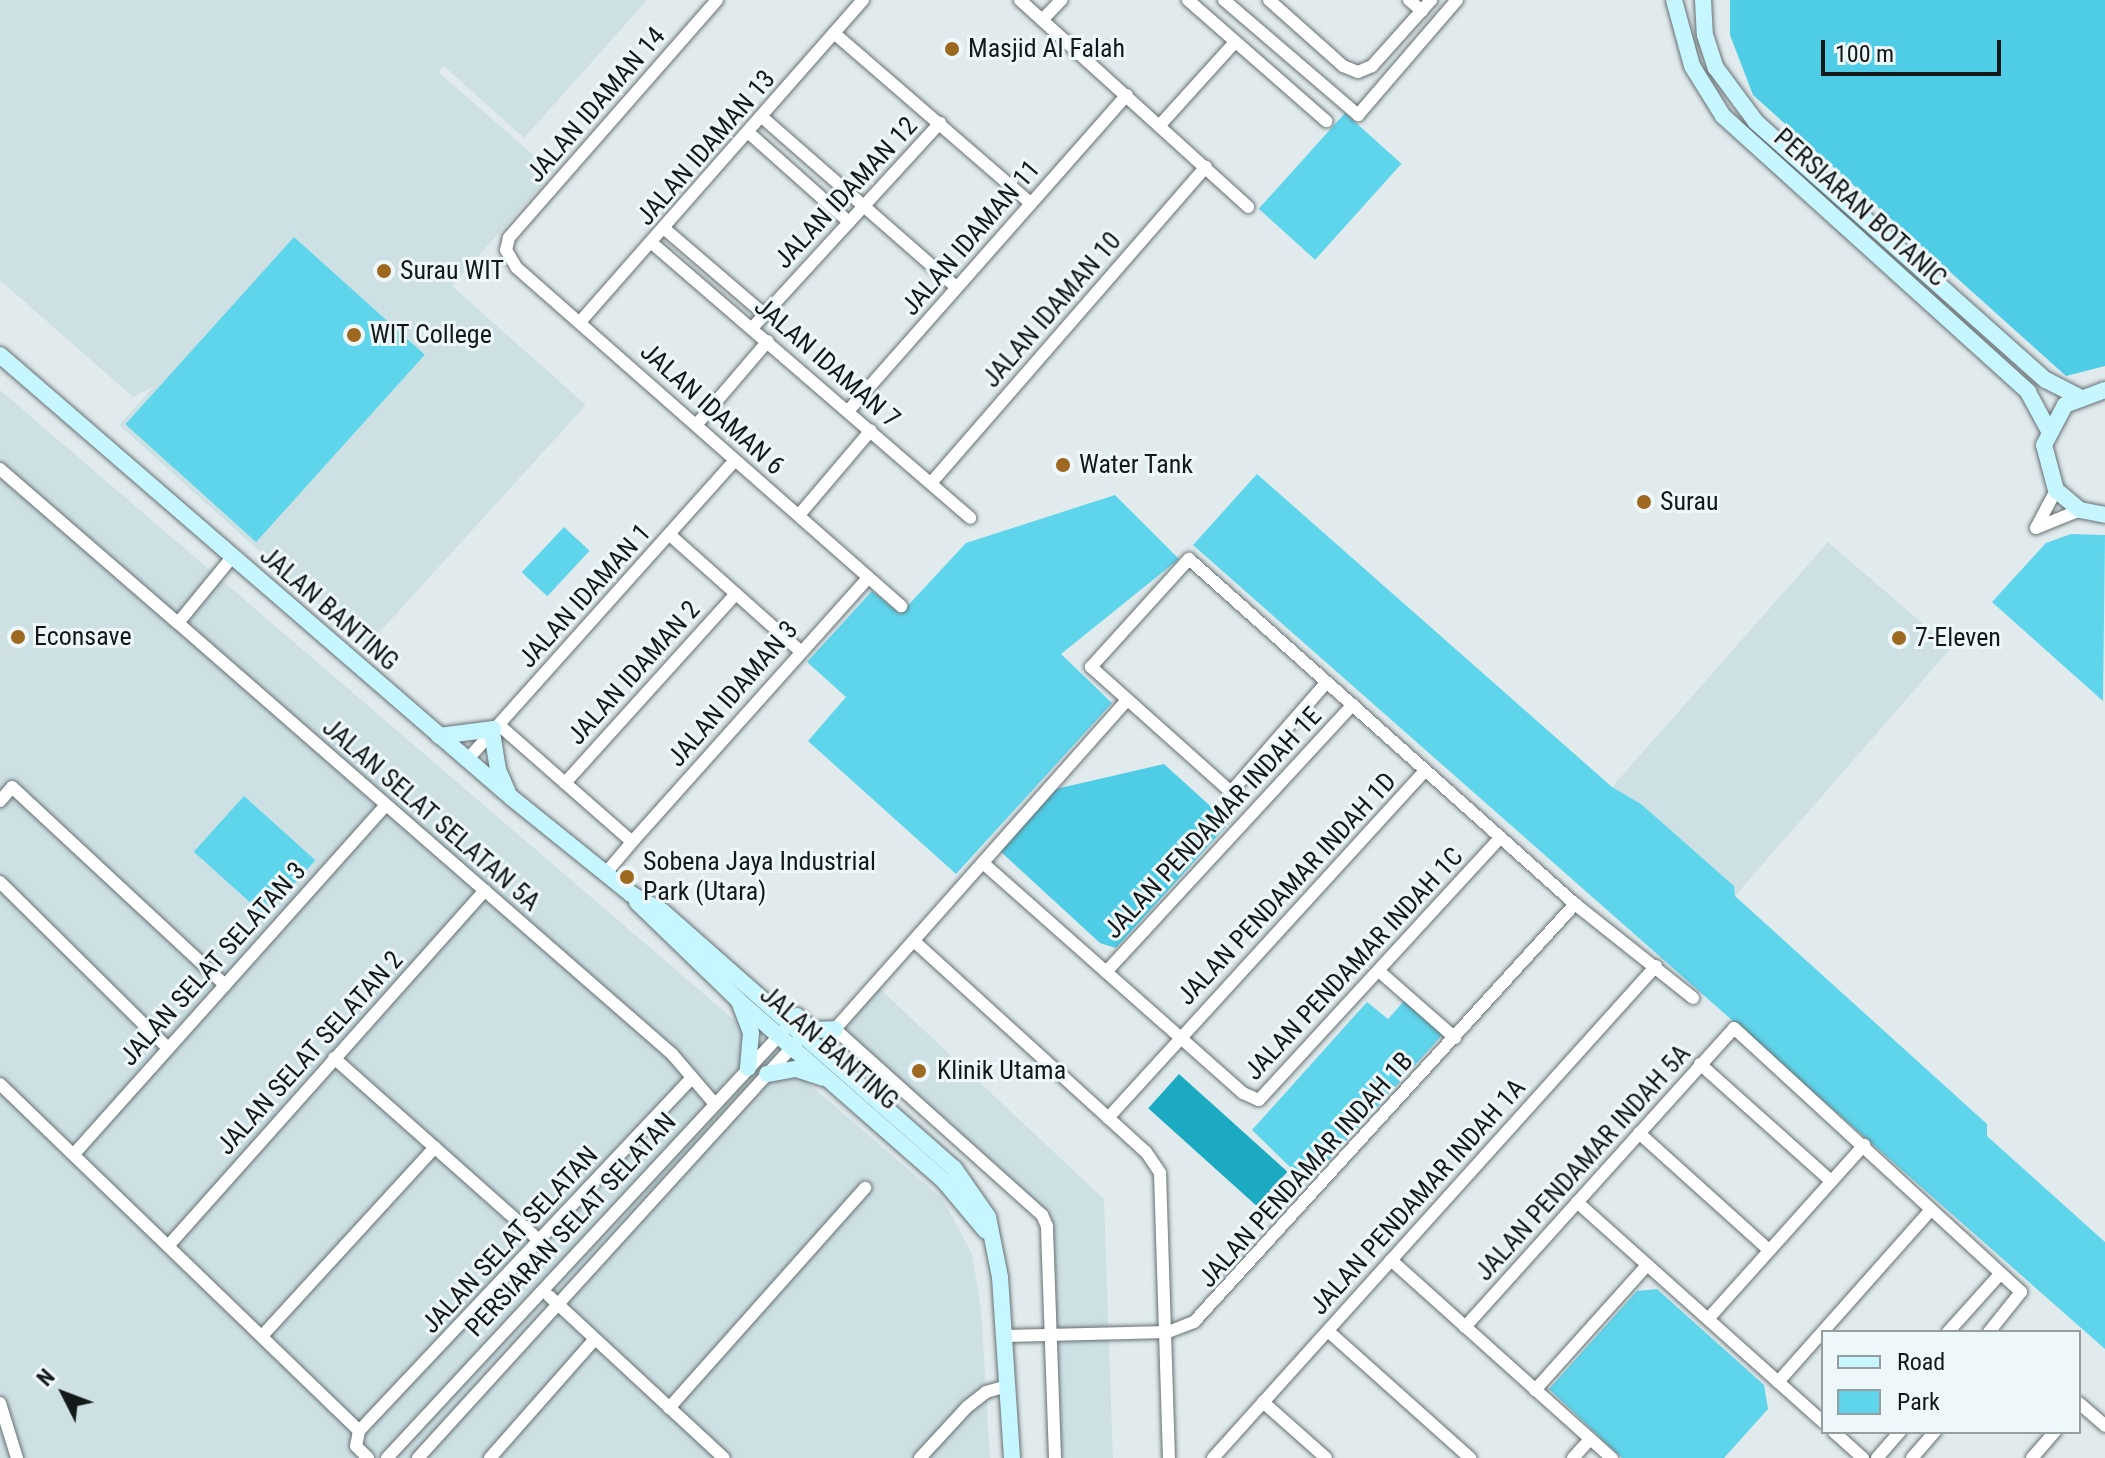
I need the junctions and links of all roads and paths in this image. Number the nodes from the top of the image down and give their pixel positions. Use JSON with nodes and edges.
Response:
{"nodes":[{"id":1,"x":717,"y":0,"type":"edge"},
{"id":2,"x":863,"y":0,"type":"edge"},
{"id":3,"x":1020,"y":0,"type":"edge"},
{"id":4,"x":1061,"y":0,"type":"edge"},
{"id":5,"x":1188,"y":0,"type":"edge"},
{"id":6,"x":1224,"y":0,"type":"edge"},
{"id":7,"x":1269,"y":0,"type":"edge"},
{"id":8,"x":1409,"y":0,"type":"edge"},
{"id":9,"x":1431,"y":0,"type":"edge"},
{"id":10,"x":1457,"y":0,"type":"edge"},
{"id":11,"x":1674,"y":0,"type":"edge"},
{"id":12,"x":1703,"y":0,"type":"edge"},
{"id":13,"x":1422,"y":11,"type":"junction"},
{"id":14,"x":1042,"y":20,"type":"junction"},
{"id":15,"x":834,"y":33,"type":"junction"},
{"id":16,"x":1235,"y":42,"type":"junction"},
{"id":17,"x":1127,"y":95,"type":"junction"},
{"id":18,"x":762,"y":117,"type":"junction"},
{"id":19,"x":1326,"y":121,"type":"dead end"},
{"id":20,"x":940,"y":123,"type":"junction"},
{"id":21,"x":1160,"y":125,"type":"junction"},
{"id":22,"x":749,"y":133,"type":"junction"},
{"id":23,"x":1206,"y":167,"type":"junction"},
{"id":24,"x":1030,"y":203,"type":"junction"},
{"id":25,"x":864,"y":207,"type":"junction"},
{"id":26,"x":1248,"y":207,"type":"dead end"},
{"id":27,"x":849,"y":222,"type":"junction"},
{"id":28,"x":666,"y":230,"type":"junction"},
{"id":29,"x":509,"y":238,"type":"joint"},
{"id":30,"x":653,"y":244,"type":"junction"},
{"id":31,"x":956,"y":287,"type":"junction"},
{"id":32,"x":764,"y":314,"type":"junction"},
{"id":33,"x":580,"y":322,"type":"junction"},
{"id":34,"x":753,"y":327,"type":"junction"},
{"id":35,"x":768,"y":341,"type":"junction"},
{"id":36,"x":0,"y":355,"type":"edge"},
{"id":37,"x":2105,"y":390,"type":"edge"},
{"id":38,"x":2078,"y":396,"type":"junction"},
{"id":39,"x":849,"y":410,"type":"junction"},
{"id":40,"x":697,"y":424,"type":"junction"},
{"id":41,"x":2048,"y":429,"type":"junction"},
{"id":42,"x":871,"y":430,"type":"junction"},
{"id":43,"x":735,"y":460,"type":"junction"},
{"id":44,"x":0,"y":469,"type":"edge"},
{"id":45,"x":931,"y":483,"type":"junction"},
{"id":46,"x":2056,"y":490,"type":"junction"},
{"id":47,"x":2080,"y":510,"type":"junction"},
{"id":48,"x":799,"y":515,"type":"junction"},
{"id":49,"x":2105,"y":515,"type":"edge"},
{"id":50,"x":970,"y":518,"type":"dead end"},
{"id":51,"x":670,"y":535,"type":"junction"},
{"id":52,"x":233,"y":556,"type":"junction"},
{"id":53,"x":868,"y":578,"type":"junction"},
{"id":54,"x":736,"y":594,"type":"junction"},
{"id":55,"x":901,"y":606,"type":"dead end"},
{"id":56,"x":178,"y":623,"type":"junction"},
{"id":57,"x":800,"y":651,"type":"junction"},
{"id":58,"x":1326,"y":683,"type":"junction"},
{"id":59,"x":1127,"y":700,"type":"junction"},
{"id":60,"x":1353,"y":704,"type":"junction"},
{"id":61,"x":495,"y":729,"type":"junction"},
{"id":62,"x":439,"y":736,"type":"junction"},
{"id":63,"x":467,"y":760,"type":"junction"},
{"id":64,"x":1426,"y":770,"type":"junction"},
{"id":65,"x":565,"y":783,"type":"junction"},
{"id":66,"x":512,"y":798,"type":"junction"},
{"id":67,"x":0,"y":801,"type":"edge"},
{"id":68,"x":386,"y":805,"type":"junction"},
{"id":69,"x":1501,"y":837,"type":"junction"},
{"id":70,"x":632,"y":842,"type":"junction"},
{"id":71,"x":983,"y":863,"type":"junction"},
{"id":72,"x":605,"y":874,"type":"junction"},
{"id":73,"x":0,"y":882,"type":"edge"},
{"id":74,"x":485,"y":890,"type":"junction"},
{"id":75,"x":1575,"y":904,"type":"junction"},
{"id":76,"x":915,"y":942,"type":"junction"},
{"id":77,"x":1656,"y":966,"type":"junction"},
{"id":78,"x":1106,"y":972,"type":"junction"},
{"id":79,"x":1380,"y":972,"type":"junction"},
{"id":80,"x":225,"y":985,"type":"junction"},
{"id":81,"x":743,"y":993,"type":"junction"},
{"id":82,"x":1693,"y":998,"type":"dead end"},
{"id":83,"x":835,"y":1029,"type":"junction"},
{"id":84,"x":791,"y":1035,"type":"junction"},
{"id":85,"x":1180,"y":1037,"type":"junction"},
{"id":86,"x":1455,"y":1038,"type":"junction"},
{"id":87,"x":168,"y":1048,"type":"junction"},
{"id":88,"x":334,"y":1058,"type":"junction"},
{"id":89,"x":1700,"y":1064,"type":"junction"},
{"id":90,"x":748,"y":1068,"type":"junction"},
{"id":91,"x":767,"y":1074,"type":"junction"},
{"id":92,"x":692,"y":1078,"type":"junction"},
{"id":93,"x":0,"y":1084,"type":"edge"},
{"id":94,"x":836,"y":1084,"type":"junction"},
{"id":95,"x":714,"y":1103,"type":"junction"},
{"id":96,"x":1108,"y":1118,"type":"junction"},
{"id":97,"x":1639,"y":1133,"type":"junction"},
{"id":98,"x":1864,"y":1145,"type":"junction"},
{"id":99,"x":435,"y":1147,"type":"junction"},
{"id":100,"x":74,"y":1154,"type":"junction"},
{"id":101,"x":1831,"y":1181,"type":"junction"},
{"id":102,"x":865,"y":1188,"type":"dead end"},
{"id":103,"x":1577,"y":1202,"type":"junction"},
{"id":104,"x":1930,"y":1211,"type":"junction"},
{"id":105,"x":539,"y":1240,"type":"junction"},
{"id":106,"x":992,"y":1240,"type":"junction"},
{"id":107,"x":169,"y":1245,"type":"junction"},
{"id":108,"x":1769,"y":1250,"type":"junction"},
{"id":109,"x":1391,"y":1260,"type":"junction"},
{"id":110,"x":1647,"y":1265,"type":"junction"},
{"id":111,"x":2000,"y":1274,"type":"junction"},
{"id":112,"x":541,"y":1289,"type":"junction"},
{"id":113,"x":555,"y":1302,"type":"junction"},
{"id":114,"x":1708,"y":1319,"type":"junction"},
{"id":115,"x":1465,"y":1327,"type":"junction"},
{"id":116,"x":1824,"y":1330,"type":"edge"},
{"id":117,"x":1950,"y":1330,"type":"edge"},
{"id":118,"x":1995,"y":1330,"type":"edge"},
{"id":119,"x":1328,"y":1331,"type":"junction"},
{"id":120,"x":1168,"y":1332,"type":"junction"},
{"id":121,"x":1821,"y":1334,"type":"edge"},
{"id":122,"x":262,"y":1336,"type":"junction"},
{"id":123,"x":1006,"y":1336,"type":"junction"},
{"id":124,"x":1051,"y":1336,"type":"junction"},
{"id":125,"x":594,"y":1340,"type":"junction"},
{"id":126,"x":1778,"y":1382,"type":"junction"},
{"id":127,"x":1007,"y":1386,"type":"junction"},
{"id":128,"x":1535,"y":1390,"type":"junction"},
{"id":129,"x":1263,"y":1402,"type":"junction"},
{"id":130,"x":0,"y":1403,"type":"edge"},
{"id":131,"x":2081,"y":1405,"type":"edge"},
{"id":132,"x":669,"y":1408,"type":"junction"},
{"id":133,"x":1821,"y":1420,"type":"edge"},
{"id":134,"x":2105,"y":1426,"type":"edge"},
{"id":135,"x":359,"y":1431,"type":"junction"},
{"id":136,"x":1836,"y":1434,"type":"edge"},
{"id":137,"x":1856,"y":1434,"type":"edge"},
{"id":138,"x":1898,"y":1434,"type":"edge"},
{"id":139,"x":1933,"y":1434,"type":"edge"},
{"id":140,"x":2053,"y":1434,"type":"edge"},
{"id":141,"x":1590,"y":1439,"type":"junction"},
{"id":142,"x":1847,"y":1444,"type":"junction"},
{"id":143,"x":720,"y":1457,"type":"edge"},
{"id":144,"x":17,"y":1458,"type":"edge"},
{"id":145,"x":368,"y":1458,"type":"edge"},
{"id":146,"x":387,"y":1458,"type":"edge"},
{"id":147,"x":418,"y":1458,"type":"edge"},
{"id":148,"x":490,"y":1458,"type":"edge"},
{"id":149,"x":920,"y":1458,"type":"edge"},
{"id":150,"x":1012,"y":1458,"type":"edge"},
{"id":151,"x":1055,"y":1458,"type":"edge"},
{"id":152,"x":1169,"y":1458,"type":"edge"},
{"id":153,"x":1213,"y":1458,"type":"edge"},
{"id":154,"x":1326,"y":1458,"type":"edge"},
{"id":155,"x":1470,"y":1458,"type":"edge"},
{"id":156,"x":1573,"y":1458,"type":"edge"},
{"id":157,"x":1612,"y":1458,"type":"edge"},
{"id":158,"x":1863,"y":1458,"type":"edge"},
{"id":159,"x":1877,"y":1458,"type":"edge"},
{"id":160,"x":1912,"y":1458,"type":"edge"},
{"id":161,"x":2032,"y":1458,"type":"edge"}],
"edges":[{"from":1,"to":29,"type":"street","name":"JALAN IDAMAN 14"},
{"from":2,"to":15,"type":"street","name":"JALAN IDAMAN 13"},
{"from":3,"to":14,"type":"street"},
{"from":4,"to":14,"type":"street"},
{"from":5,"to":16,"type":"street"},
{"from":6,"to":10,"type":"street"},
{"from":7,"to":13,"type":"street"},
{"from":8,"to":13,"type":"street"},
{"from":9,"to":13,"type":"street"},
{"from":11,"to":41,"type":"main road","name":"PERSIARAN BOTANIC"},
{"from":12,"to":38,"type":"main road","name":"PERSIARAN BOTANIC"},
{"from":14,"to":17,"type":"street"},
{"from":15,"to":18,"type":"street","name":"JALAN IDAMAN 13"},
{"from":15,"to":20,"type":"street"},
{"from":16,"to":19,"type":"street"},
{"from":16,"to":21,"type":"street"},
{"from":17,"to":21,"type":"street"},
{"from":17,"to":24,"type":"street","name":"JALAN IDAMAN 11"},
{"from":18,"to":22,"type":"street","name":"JALAN IDAMAN 13"},
{"from":18,"to":25,"type":"street"},
{"from":20,"to":24,"type":"street"},
{"from":20,"to":25,"type":"street","name":"JALAN IDAMAN 12"},
{"from":21,"to":23,"type":"street"},
{"from":22,"to":27,"type":"street"},
{"from":22,"to":28,"type":"street","name":"JALAN IDAMAN 13"},
{"from":23,"to":26,"type":"street"},
{"from":23,"to":45,"type":"street","name":"JALAN IDAMAN 10"},
{"from":24,"to":31,"type":"street","name":"JALAN IDAMAN 11"},
{"from":25,"to":27,"type":"street","name":"JALAN IDAMAN 12"},
{"from":25,"to":31,"type":"street"},
{"from":27,"to":32,"type":"street","name":"JALAN IDAMAN 12"},
{"from":28,"to":30,"type":"street","name":"JALAN IDAMAN 13"},
{"from":28,"to":32,"type":"street","name":"JALAN IDAMAN 7"},
{"from":29,"to":33,"type":"street","name":"JALAN IDAMAN 6"},
{"from":30,"to":33,"type":"street","name":"JALAN IDAMAN 13"},
{"from":30,"to":34,"type":"street","name":"JALAN IDAMAN 7"},
{"from":31,"to":39,"type":"street","name":"JALAN IDAMAN 11"},
{"from":32,"to":34,"type":"street","name":"JALAN IDAMAN 12"},
{"from":33,"to":40,"type":"street","name":"JALAN IDAMAN 6"},
{"from":34,"to":35,"type":"street","name":"JALAN IDAMAN 7"},
{"from":35,"to":39,"type":"street","name":"JALAN IDAMAN 7"},
{"from":35,"to":40,"type":"street"},
{"from":36,"to":52,"type":"main road","name":"JALAN BANTING"},
{"from":37,"to":38,"type":"main road"},
{"from":38,"to":41,"type":"main road"},
{"from":39,"to":42,"type":"street","name":"JALAN IDAMAN 7"},
{"from":40,"to":43,"type":"street","name":"JALAN IDAMAN 6"},
{"from":41,"to":46,"type":"main road"},
{"from":42,"to":45,"type":"street","name":"JALAN IDAMAN 7"},
{"from":42,"to":48,"type":"street"},
{"from":43,"to":48,"type":"street","name":"JALAN IDAMAN 6"},
{"from":43,"to":51,"type":"street","name":"JALAN IDAMAN 1"},
{"from":44,"to":56,"type":"street","name":"JALAN SELAT SELATAN 5A"},
{"from":45,"to":50,"type":"street","name":"JALAN IDAMAN 7"},
{"from":46,"to":47,"type":"main road"},
{"from":46,"to":47,"type":"street"},
{"from":47,"to":49,"type":"main road"},
{"from":48,"to":53,"type":"street","name":"JALAN IDAMAN 6"},
{"from":51,"to":54,"type":"street"},
{"from":51,"to":61,"type":"street","name":"JALAN IDAMAN 1"},
{"from":52,"to":56,"type":"street"},
{"from":52,"to":62,"type":"main road","name":"JALAN BANTING"},
{"from":53,"to":55,"type":"street","name":"JALAN IDAMAN 6"},
{"from":53,"to":57,"type":"street","name":"JALAN IDAMAN 3"},
{"from":54,"to":57,"type":"street"},
{"from":54,"to":65,"type":"street","name":"JALAN IDAMAN 2"},
{"from":56,"to":68,"type":"street","name":"JALAN SELAT SELATAN 5A"},
{"from":57,"to":70,"type":"street","name":"JALAN IDAMAN 3"},
{"from":58,"to":59,"type":"street"},
{"from":58,"to":59,"type":"street"},
{"from":58,"to":60,"type":"street"},
{"from":59,"to":71,"type":"street"},
{"from":60,"to":64,"type":"street"},
{"from":60,"to":78,"type":"street","name":"JALAN PENDAMAR INDAH 1E"},
{"from":61,"to":62,"type":"main road"},
{"from":61,"to":63,"type":"street","name":"JALAN IDAMAN 1"},
{"from":61,"to":65,"type":"street"},
{"from":61,"to":66,"type":"main road"},
{"from":62,"to":63,"type":"main road","name":"JALAN BANTING"},
{"from":63,"to":66,"type":"main road","name":"JALAN BANTING"},
{"from":64,"to":69,"type":"street"},
{"from":64,"to":85,"type":"street","name":"JALAN PENDAMAR INDAH 1D"},
{"from":65,"to":70,"type":"street"},
{"from":66,"to":72,"type":"main road","name":"JALAN BANTING"},
{"from":67,"to":80,"type":"street"},
{"from":68,"to":74,"type":"street","name":"JALAN SELAT SELATAN 5A"},
{"from":68,"to":80,"type":"street","name":"JALAN SELAT SELATAN 3"},
{"from":69,"to":75,"type":"street"},
{"from":69,"to":79,"type":"street","name":"JALAN PENDAMAR INDAH 1C"},
{"from":70,"to":72,"type":"street","name":"JALAN IDAMAN 3"},
{"from":71,"to":76,"type":"street"},
{"from":71,"to":78,"type":"street","name":"JALAN PENDAMAR INDAH 1C"},
{"from":72,"to":81,"type":"main road","name":"JALAN BANTING"},
{"from":73,"to":87,"type":"street"},
{"from":74,"to":88,"type":"street","name":"JALAN SELAT SELATAN 2"},
{"from":74,"to":92,"type":"street","name":"JALAN SELAT SELATAN 5A"},
{"from":75,"to":77,"type":"street"},
{"from":75,"to":86,"type":"street","name":"JALAN PENDAMAR INDAH 1B"},
{"from":76,"to":83,"type":"street"},
{"from":76,"to":96,"type":"street"},
{"from":77,"to":82,"type":"street"},
{"from":77,"to":109,"type":"street","name":"JALAN PENDAMAR INDAH 1A"},
{"from":78,"to":85,"type":"street","name":"JALAN PENDAMAR INDAH 1C"},
{"from":79,"to":85,"type":"street","name":"JALAN PENDAMAR INDAH 1C"},
{"from":79,"to":86,"type":"street"},
{"from":80,"to":87,"type":"street","name":"JALAN SELAT SELATAN 3"},
{"from":81,"to":83,"type":"main road"},
{"from":81,"to":84,"type":"main road","name":"JALAN BANTING"},
{"from":81,"to":90,"type":"main road"},
{"from":83,"to":124,"type":"street"},
{"from":84,"to":90,"type":"street","name":"PERSIARAN SELAT SELATAN"},
{"from":84,"to":91,"type":"street","name":"PERSIARAN SELAT SELATAN"},
{"from":84,"to":94,"type":"main road","name":"JALAN BANTING"},
{"from":84,"to":106,"type":"main road","name":"JALAN BANTING"},
{"from":85,"to":96,"type":"street","name":"JALAN PENDAMAR INDAH 1D"},
{"from":86,"to":120,"type":"street","name":"JALAN PENDAMAR INDAH 1B"},
{"from":87,"to":100,"type":"street","name":"JALAN SELAT SELATAN 3"},
{"from":88,"to":99,"type":"street"},
{"from":88,"to":107,"type":"street","name":"JALAN SELAT SELATAN 2"},
{"from":89,"to":97,"type":"street","name":"JALAN PENDAMAR INDAH 5A"},
{"from":89,"to":98,"type":"street","name":"JALAN PENDAMAR INDAH 5A"},
{"from":89,"to":101,"type":"street"},
{"from":90,"to":95,"type":"street","name":"PERSIARAN SELAT SELATAN"},
{"from":91,"to":94,"type":"main road"},
{"from":91,"to":113,"type":"street","name":"PERSIARAN SELAT SELATAN"},
{"from":92,"to":95,"type":"street","name":"JALAN SELAT SELATAN 5A"},
{"from":92,"to":105,"type":"street","name":"JALAN SELAT SELATAN"},
{"from":93,"to":100,"type":"street"},
{"from":94,"to":106,"type":"main road","name":"JALAN BANTING"},
{"from":95,"to":112,"type":"street","name":"PERSIARAN SELAT SELATAN"},
{"from":96,"to":120,"type":"street"},
{"from":97,"to":103,"type":"street","name":"JALAN PENDAMAR INDAH 5A"},
{"from":97,"to":108,"type":"street"},
{"from":98,"to":101,"type":"street"},
{"from":98,"to":104,"type":"street"},
{"from":99,"to":105,"type":"street"},
{"from":99,"to":122,"type":"street"},
{"from":100,"to":107,"type":"street"},
{"from":101,"to":108,"type":"street"},
{"from":102,"to":132,"type":"street"},
{"from":103,"to":110,"type":"street"},
{"from":103,"to":115,"type":"street","name":"JALAN PENDAMAR INDAH 5A"},
{"from":104,"to":111,"type":"street"},
{"from":104,"to":116,"type":"street"},
{"from":105,"to":135,"type":"street","name":"JALAN SELAT SELATAN"},
{"from":106,"to":123,"type":"main road","name":"JALAN BANTING"},
{"from":107,"to":122,"type":"street"},
{"from":108,"to":114,"type":"street"},
{"from":109,"to":115,"type":"street"},
{"from":109,"to":119,"type":"street","name":"JALAN PENDAMAR INDAH 1A"},
{"from":110,"to":114,"type":"street"},
{"from":110,"to":128,"type":"street"},
{"from":111,"to":117,"type":"street"},
{"from":111,"to":118,"type":"street"},
{"from":112,"to":113,"type":"street"},
{"from":112,"to":146,"type":"street","name":"PERSIARAN SELAT SELATAN"},
{"from":113,"to":125,"type":"street"},
{"from":113,"to":147,"type":"street","name":"PERSIARAN SELAT SELATAN"},
{"from":114,"to":126,"type":"street"},
{"from":115,"to":128,"type":"street"},
{"from":119,"to":129,"type":"street","name":"JALAN PENDAMAR INDAH 1A"},
{"from":119,"to":155,"type":"street"},
{"from":120,"to":124,"type":"street","name":"JALAN PENDAMAR INDAH 1B"},
{"from":120,"to":152,"type":"street"},
{"from":121,"to":126,"type":"street"},
{"from":122,"to":135,"type":"street"},
{"from":123,"to":124,"type":"street","name":"JALAN PENDAMAR INDAH 1B"},
{"from":123,"to":127,"type":"main road","name":"JALAN BANTING"},
{"from":124,"to":151,"type":"street"},
{"from":125,"to":132,"type":"street"},
{"from":125,"to":148,"type":"street"},
{"from":126,"to":133,"type":"street"},
{"from":127,"to":149,"type":"street"},
{"from":127,"to":150,"type":"main road","name":"JALAN BANTING"},
{"from":128,"to":141,"type":"street"},
{"from":129,"to":153,"type":"street","name":"JALAN PENDAMAR INDAH 1A"},
{"from":129,"to":154,"type":"street"},
{"from":130,"to":144,"type":"street"},
{"from":131,"to":134,"type":"street"},
{"from":132,"to":143,"type":"street"},
{"from":135,"to":145,"type":"street"},
{"from":136,"to":142,"type":"street"},
{"from":137,"to":142,"type":"street"},
{"from":138,"to":159,"type":"street"},
{"from":139,"to":160,"type":"street"},
{"from":140,"to":161,"type":"street"},
{"from":141,"to":156,"type":"street"},
{"from":141,"to":157,"type":"street"},
{"from":142,"to":158,"type":"street"}]}
